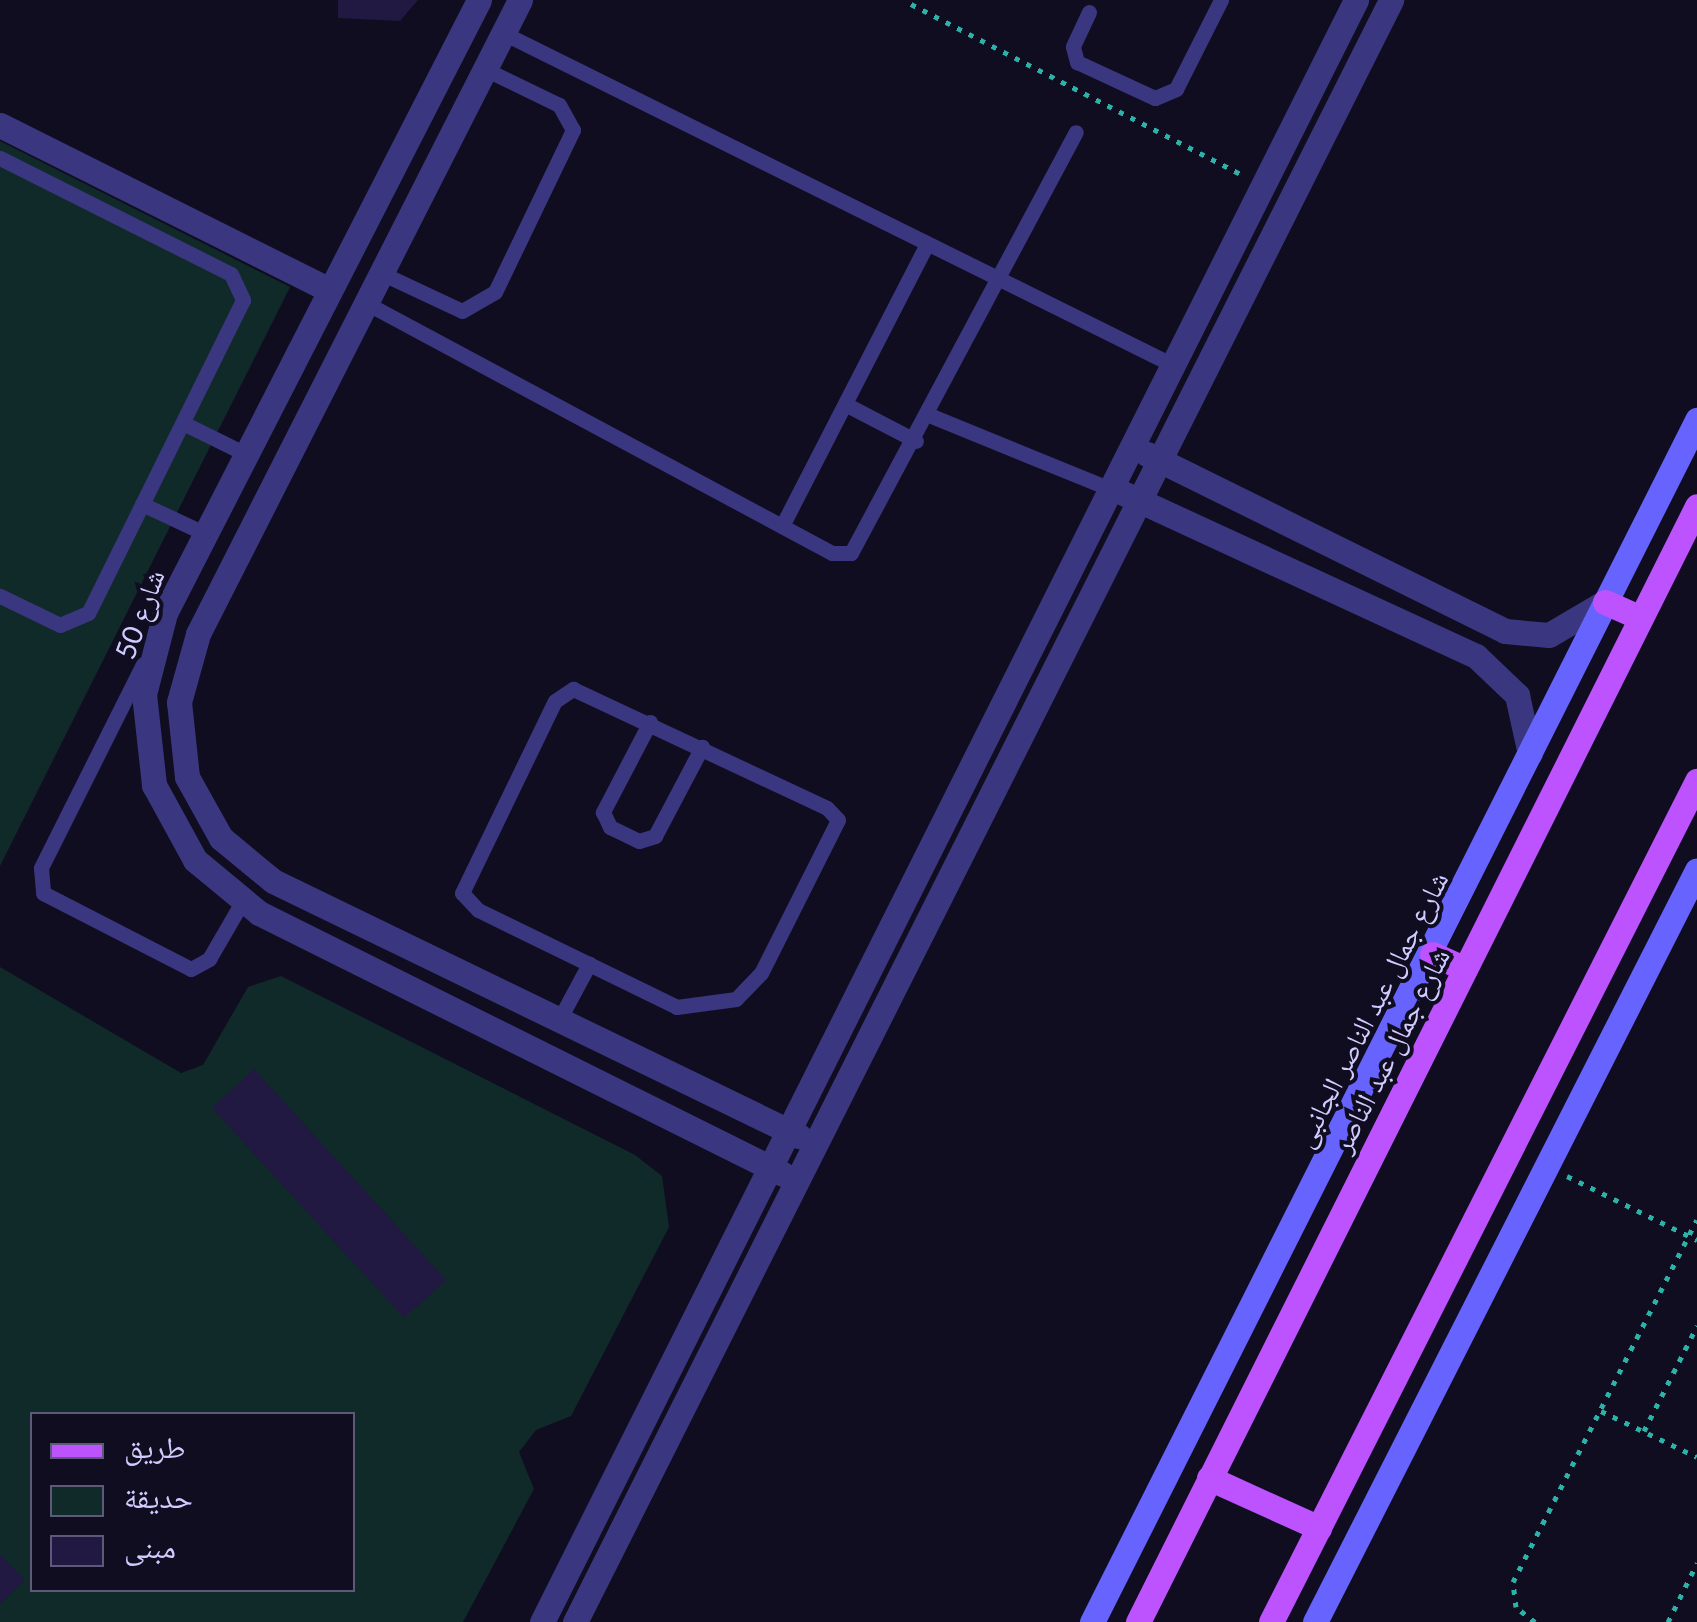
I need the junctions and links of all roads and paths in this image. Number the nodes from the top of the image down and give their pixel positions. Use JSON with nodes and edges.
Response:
{"nodes":[{"id":1,"x":479,"y":0,"type":"edge"},
{"id":2,"x":520,"y":0,"type":"edge"},
{"id":3,"x":1221,"y":0,"type":"edge"},
{"id":4,"x":1356,"y":0,"type":"edge"},
{"id":5,"x":1391,"y":0,"type":"edge"},
{"id":6,"x":911,"y":4,"type":"dead end"},
{"id":7,"x":1089,"y":12,"type":"dead end"},
{"id":8,"x":503,"y":33,"type":"junction"},
{"id":9,"x":485,"y":69,"type":"junction"},
{"id":10,"x":0,"y":125,"type":"edge"},
{"id":11,"x":1076,"y":132,"type":"dead end"},
{"id":12,"x":0,"y":158,"type":"edge"},
{"id":13,"x":1262,"y":185,"type":"junction"},
{"id":14,"x":926,"y":246,"type":"junction"},
{"id":15,"x":381,"y":273,"type":"junction"},
{"id":16,"x":998,"y":282,"type":"junction"},
{"id":17,"x":330,"y":290,"type":"junction"},
{"id":18,"x":366,"y":303,"type":"junction"},
{"id":19,"x":308,"y":333,"type":"junction"},
{"id":20,"x":343,"y":348,"type":"junction"},
{"id":21,"x":1171,"y":364,"type":"junction"},
{"id":22,"x":845,"y":404,"type":"junction"},
{"id":23,"x":930,"y":415,"type":"junction"},
{"id":24,"x":1697,"y":420,"type":"edge"},
{"id":25,"x":183,"y":423,"type":"junction"},
{"id":26,"x":916,"y":441,"type":"junction"},
{"id":27,"x":1130,"y":445,"type":"junction"},
{"id":28,"x":246,"y":454,"type":"junction"},
{"id":29,"x":1159,"y":460,"type":"junction"},
{"id":30,"x":1108,"y":488,"type":"junction"},
{"id":31,"x":1138,"y":498,"type":"junction"},
{"id":32,"x":142,"y":504,"type":"junction"},
{"id":33,"x":1697,"y":506,"type":"edge"},
{"id":34,"x":782,"y":526,"type":"junction"},
{"id":35,"x":206,"y":534,"type":"junction"},
{"id":36,"x":0,"y":596,"type":"edge"},
{"id":37,"x":1606,"y":602,"type":"junction"},
{"id":38,"x":1640,"y":618,"type":"junction"},
{"id":39,"x":156,"y":638,"type":"junction"},
{"id":40,"x":650,"y":722,"type":"junction"},
{"id":41,"x":702,"y":747,"type":"junction"},
{"id":42,"x":1530,"y":754,"type":"junction"},
{"id":43,"x":1697,"y":781,"type":"edge"},
{"id":44,"x":1697,"y":870,"type":"edge"},
{"id":45,"x":242,"y":902,"type":"junction"},
{"id":46,"x":330,"y":909,"type":"junction"},
{"id":47,"x":313,"y":940,"type":"junction"},
{"id":48,"x":1432,"y":954,"type":"junction"},
{"id":49,"x":589,"y":964,"type":"junction"},
{"id":50,"x":1464,"y":969,"type":"junction"},
{"id":51,"x":559,"y":1020,"type":"junction"},
{"id":52,"x":788,"y":1130,"type":"junction"},
{"id":53,"x":818,"y":1145,"type":"junction"},
{"id":54,"x":1546,"y":1166,"type":"junction"},
{"id":55,"x":770,"y":1168,"type":"junction"},
{"id":56,"x":799,"y":1182,"type":"junction"},
{"id":57,"x":1697,"y":1220,"type":"edge"},
{"id":58,"x":1689,"y":1236,"type":"junction"},
{"id":59,"x":1697,"y":1240,"type":"edge"},
{"id":60,"x":1697,"y":1326,"type":"edge"},
{"id":61,"x":1600,"y":1411,"type":"junction"},
{"id":62,"x":1644,"y":1432,"type":"junction"},
{"id":63,"x":1697,"y":1457,"type":"edge"},
{"id":64,"x":1209,"y":1478,"type":"junction"},
{"id":65,"x":1319,"y":1528,"type":"junction"},
{"id":66,"x":1697,"y":1563,"type":"edge"},
{"id":67,"x":542,"y":1622,"type":"edge"},
{"id":68,"x":575,"y":1622,"type":"edge"},
{"id":69,"x":1092,"y":1622,"type":"edge"},
{"id":70,"x":1138,"y":1622,"type":"edge"},
{"id":71,"x":1271,"y":1622,"type":"edge"},
{"id":72,"x":1314,"y":1622,"type":"edge"},
{"id":73,"x":1534,"y":1622,"type":"edge"},
{"id":74,"x":1668,"y":1622,"type":"edge"}],
"edges":[{"from":1,"to":17,"type":"street","name":"شارع 50"},
{"from":2,"to":8,"type":"street"},
{"from":3,"to":7,"type":"lane"},
{"from":4,"to":13,"type":"street"},
{"from":5,"to":29,"type":"street"},
{"from":6,"to":13,"type":"path"},
{"from":8,"to":9,"type":"street"},
{"from":8,"to":14,"type":"lane"},
{"from":9,"to":15,"type":"street"},
{"from":9,"to":15,"type":"lane"},
{"from":10,"to":17,"type":"street"},
{"from":11,"to":16,"type":"lane"},
{"from":12,"to":25,"type":"lane"},
{"from":13,"to":21,"type":"street"},
{"from":14,"to":16,"type":"lane"},
{"from":14,"to":22,"type":"lane"},
{"from":15,"to":18,"type":"street"},
{"from":16,"to":21,"type":"lane"},
{"from":16,"to":23,"type":"lane"},
{"from":17,"to":19,"type":"street","name":"شارع 50"},
{"from":18,"to":20,"type":"street"},
{"from":18,"to":34,"type":"lane"},
{"from":19,"to":20,"type":"street"},
{"from":19,"to":28,"type":"street","name":"شارع 50"},
{"from":20,"to":46,"type":"street"},
{"from":21,"to":27,"type":"street"},
{"from":22,"to":26,"type":"lane"},
{"from":22,"to":34,"type":"lane"},
{"from":23,"to":26,"type":"lane"},
{"from":23,"to":30,"type":"lane"},
{"from":24,"to":37,"type":"main road","name":"شارع جمال عبد الناصر الجانبى"},
{"from":25,"to":28,"type":"lane"},
{"from":25,"to":32,"type":"lane"},
{"from":26,"to":34,"type":"lane"},
{"from":27,"to":29,"type":"street"},
{"from":27,"to":30,"type":"street"},
{"from":28,"to":35,"type":"street","name":"شارع 50"},
{"from":29,"to":31,"type":"street"},
{"from":29,"to":37,"type":"street"},
{"from":30,"to":31,"type":"street"},
{"from":30,"to":52,"type":"street"},
{"from":31,"to":42,"type":"street"},
{"from":31,"to":53,"type":"street"},
{"from":32,"to":35,"type":"lane"},
{"from":32,"to":36,"type":"lane"},
{"from":33,"to":38,"type":"main road","name":"شارع جمال عبد الناصر"},
{"from":35,"to":39,"type":"street","name":"شارع 50"},
{"from":37,"to":38,"type":"main road"},
{"from":37,"to":42,"type":"main road","name":"شارع جمال عبد الناصر الجانبى"},
{"from":38,"to":50,"type":"main road","name":"شارع جمال عبد الناصر"},
{"from":39,"to":45,"type":"street","name":"شارع 50"},
{"from":39,"to":45,"type":"lane"},
{"from":40,"to":41,"type":"lane"},
{"from":40,"to":41,"type":"lane"},
{"from":40,"to":49,"type":"lane"},
{"from":41,"to":49,"type":"lane"},
{"from":42,"to":48,"type":"main road","name":"شارع جمال عبد الناصر الجانبى"},
{"from":43,"to":65,"type":"main road"},
{"from":44,"to":54,"type":"main road"},
{"from":45,"to":47,"type":"street","name":"شارع 50"},
{"from":46,"to":47,"type":"street"},
{"from":46,"to":51,"type":"street"},
{"from":47,"to":55,"type":"street","name":"شارع 50"},
{"from":48,"to":50,"type":"main road"},
{"from":48,"to":69,"type":"main road","name":"شارع جمال عبد الناصر الجانبى"},
{"from":49,"to":51,"type":"lane"},
{"from":50,"to":64,"type":"main road","name":"شارع جمال عبد الناصر"},
{"from":51,"to":52,"type":"street"},
{"from":52,"to":53,"type":"street"},
{"from":52,"to":55,"type":"street"},
{"from":53,"to":56,"type":"street"},
{"from":54,"to":58,"type":"path"},
{"from":54,"to":72,"type":"main road"},
{"from":55,"to":56,"type":"street","name":"شارع 50"},
{"from":55,"to":67,"type":"street"},
{"from":56,"to":68,"type":"street"},
{"from":57,"to":58,"type":"path"},
{"from":58,"to":59,"type":"path"},
{"from":58,"to":61,"type":"path"},
{"from":60,"to":62,"type":"path"},
{"from":61,"to":62,"type":"path"},
{"from":61,"to":73,"type":"path"},
{"from":62,"to":63,"type":"path"},
{"from":64,"to":65,"type":"main road"},
{"from":64,"to":70,"type":"main road","name":"شارع جمال عبد الناصر"},
{"from":65,"to":71,"type":"main road"},
{"from":66,"to":74,"type":"path"}]}
